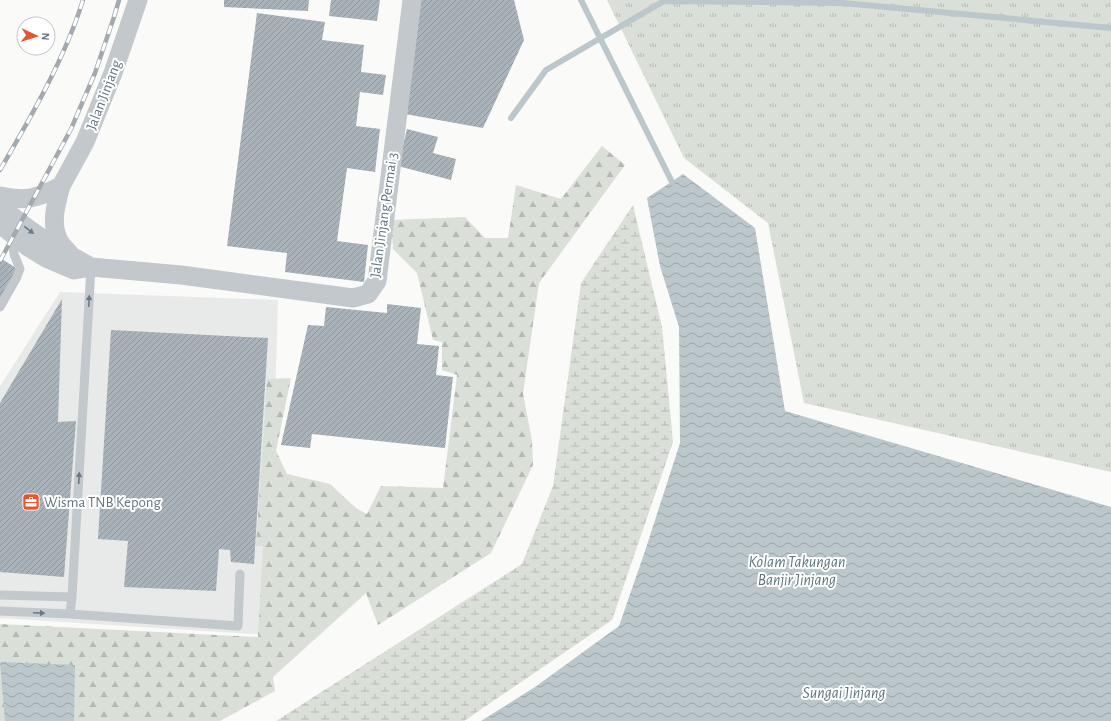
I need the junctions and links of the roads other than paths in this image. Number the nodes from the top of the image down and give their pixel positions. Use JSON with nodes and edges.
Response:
{"nodes":[{"id":1,"x":138,"y":0,"type":"edge"},
{"id":2,"x":412,"y":0,"type":"edge"},
{"id":3,"x":61,"y":186,"type":"junction"},
{"id":4,"x":0,"y":196,"type":"edge"},
{"id":5,"x":0,"y":205,"type":"edge"},
{"id":6,"x":6,"y":229,"type":"edge"},
{"id":7,"x":74,"y":258,"type":"junction"},
{"id":8,"x":91,"y":268,"type":"junction"},
{"id":9,"x":0,"y":307,"type":"edge"},
{"id":10,"x":240,"y":574,"type":"dead end"},
{"id":11,"x":0,"y":595,"type":"edge"},
{"id":12,"x":72,"y":597,"type":"junction"},
{"id":13,"x":0,"y":611,"type":"edge"},
{"id":14,"x":70,"y":614,"type":"junction"}],
"edges":[{"from":1,"to":3,"type":"street","name":"Jalan Jinjang"},
{"from":2,"to":8,"type":"street","name":"Jalan Jinjang Permai 3"},
{"from":3,"to":4,"type":"street"},
{"from":3,"to":7,"type":"street","name":"Jalan Jinjang"},
{"from":5,"to":7,"type":"street","one_way":true},
{"from":6,"to":8,"type":"street","name":"Jalan Jinjang Permai 3"},
{"from":6,"to":9,"type":"lane"},
{"from":7,"to":8,"type":"street"},
{"from":12,"to":8,"type":"lane","one_way":true},
{"from":10,"to":14,"type":"lane"},
{"from":11,"to":12,"type":"lane"},
{"from":12,"to":14,"type":"lane"},
{"from":13,"to":14,"type":"lane","one_way":true}]}
